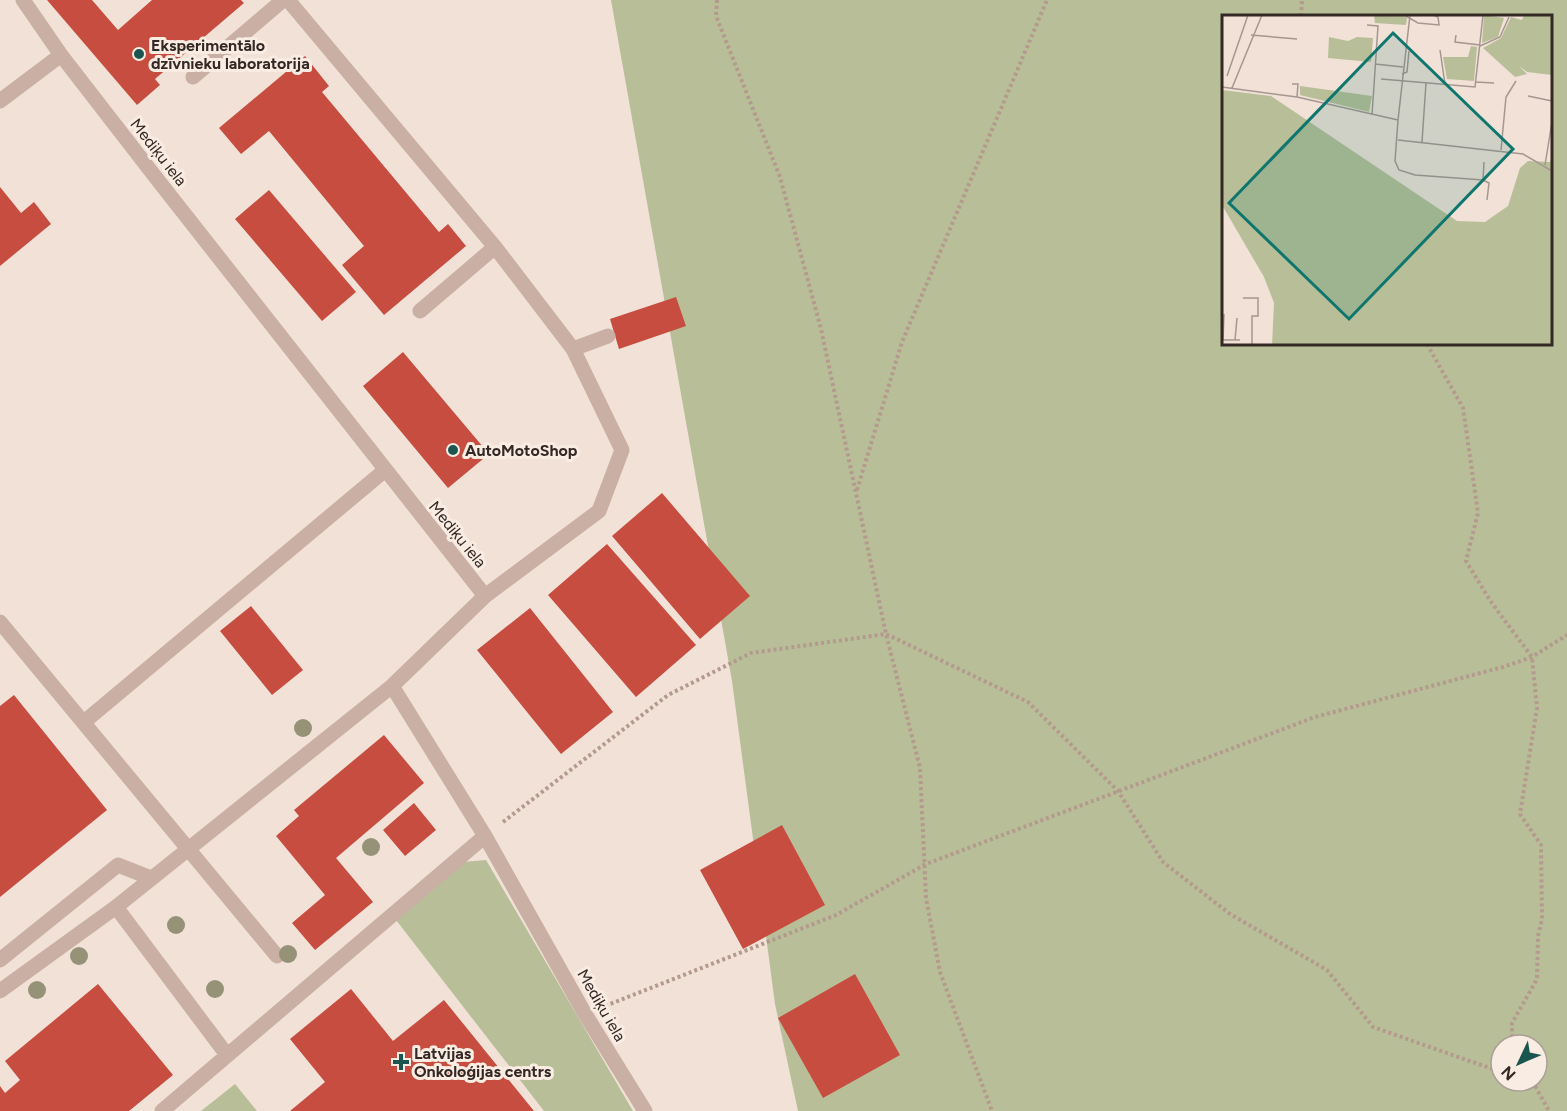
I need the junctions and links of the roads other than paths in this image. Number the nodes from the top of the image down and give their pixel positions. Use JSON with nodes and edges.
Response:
{"nodes":[{"id":1,"x":23,"y":0,"type":"edge"},
{"id":2,"x":283,"y":0,"type":"edge"},
{"id":3,"x":288,"y":0,"type":"edge"},
{"id":4,"x":61,"y":55,"type":"junction"},
{"id":5,"x":193,"y":77,"type":"dead end"},
{"id":6,"x":0,"y":101,"type":"edge"},
{"id":7,"x":495,"y":247,"type":"junction"},
{"id":8,"x":420,"y":311,"type":"dead end"},
{"id":9,"x":608,"y":336,"type":"dead end"},
{"id":10,"x":573,"y":349,"type":"junction"},
{"id":11,"x":384,"y":471,"type":"junction"},
{"id":12,"x":485,"y":596,"type":"junction"},
{"id":13,"x":1,"y":625,"type":"edge"},
{"id":14,"x":392,"y":686,"type":"junction"},
{"id":15,"x":84,"y":722,"type":"junction"},
{"id":16,"x":485,"y":836,"type":"junction"},
{"id":17,"x":188,"y":847,"type":"junction"},
{"id":18,"x":151,"y":878,"type":"junction"},
{"id":19,"x":116,"y":907,"type":"junction"},
{"id":20,"x":277,"y":956,"type":"dead end"},
{"id":21,"x":0,"y":960,"type":"edge"},
{"id":22,"x":0,"y":992,"type":"edge"},
{"id":23,"x":227,"y":1055,"type":"junction"},
{"id":24,"x":162,"y":1111,"type":"edge"},
{"id":25,"x":645,"y":1111,"type":"edge"}],
"edges":[{"from":1,"to":4,"type":"street","name":"Mediķu iela"},
{"from":2,"to":5,"type":"street"},
{"from":3,"to":7,"type":"street"},
{"from":4,"to":6,"type":"street"},
{"from":4,"to":11,"type":"street","name":"Mediķu iela"},
{"from":7,"to":8,"type":"street"},
{"from":7,"to":10,"type":"street"},
{"from":9,"to":10,"type":"street"},
{"from":10,"to":12,"type":"street"},
{"from":11,"to":12,"type":"street","name":"Mediķu iela"},
{"from":11,"to":15,"type":"street"},
{"from":12,"to":14,"type":"street"},
{"from":13,"to":15,"type":"street"},
{"from":14,"to":16,"type":"street","name":"Mediķu iela"},
{"from":14,"to":17,"type":"street"},
{"from":15,"to":17,"type":"street"},
{"from":16,"to":23,"type":"street"},
{"from":16,"to":25,"type":"street","name":"Mediķu iela"},
{"from":17,"to":18,"type":"street"},
{"from":17,"to":20,"type":"street"},
{"from":18,"to":19,"type":"street"},
{"from":18,"to":21,"type":"street"},
{"from":19,"to":22,"type":"street"},
{"from":19,"to":23,"type":"street"},
{"from":23,"to":24,"type":"street"}]}
